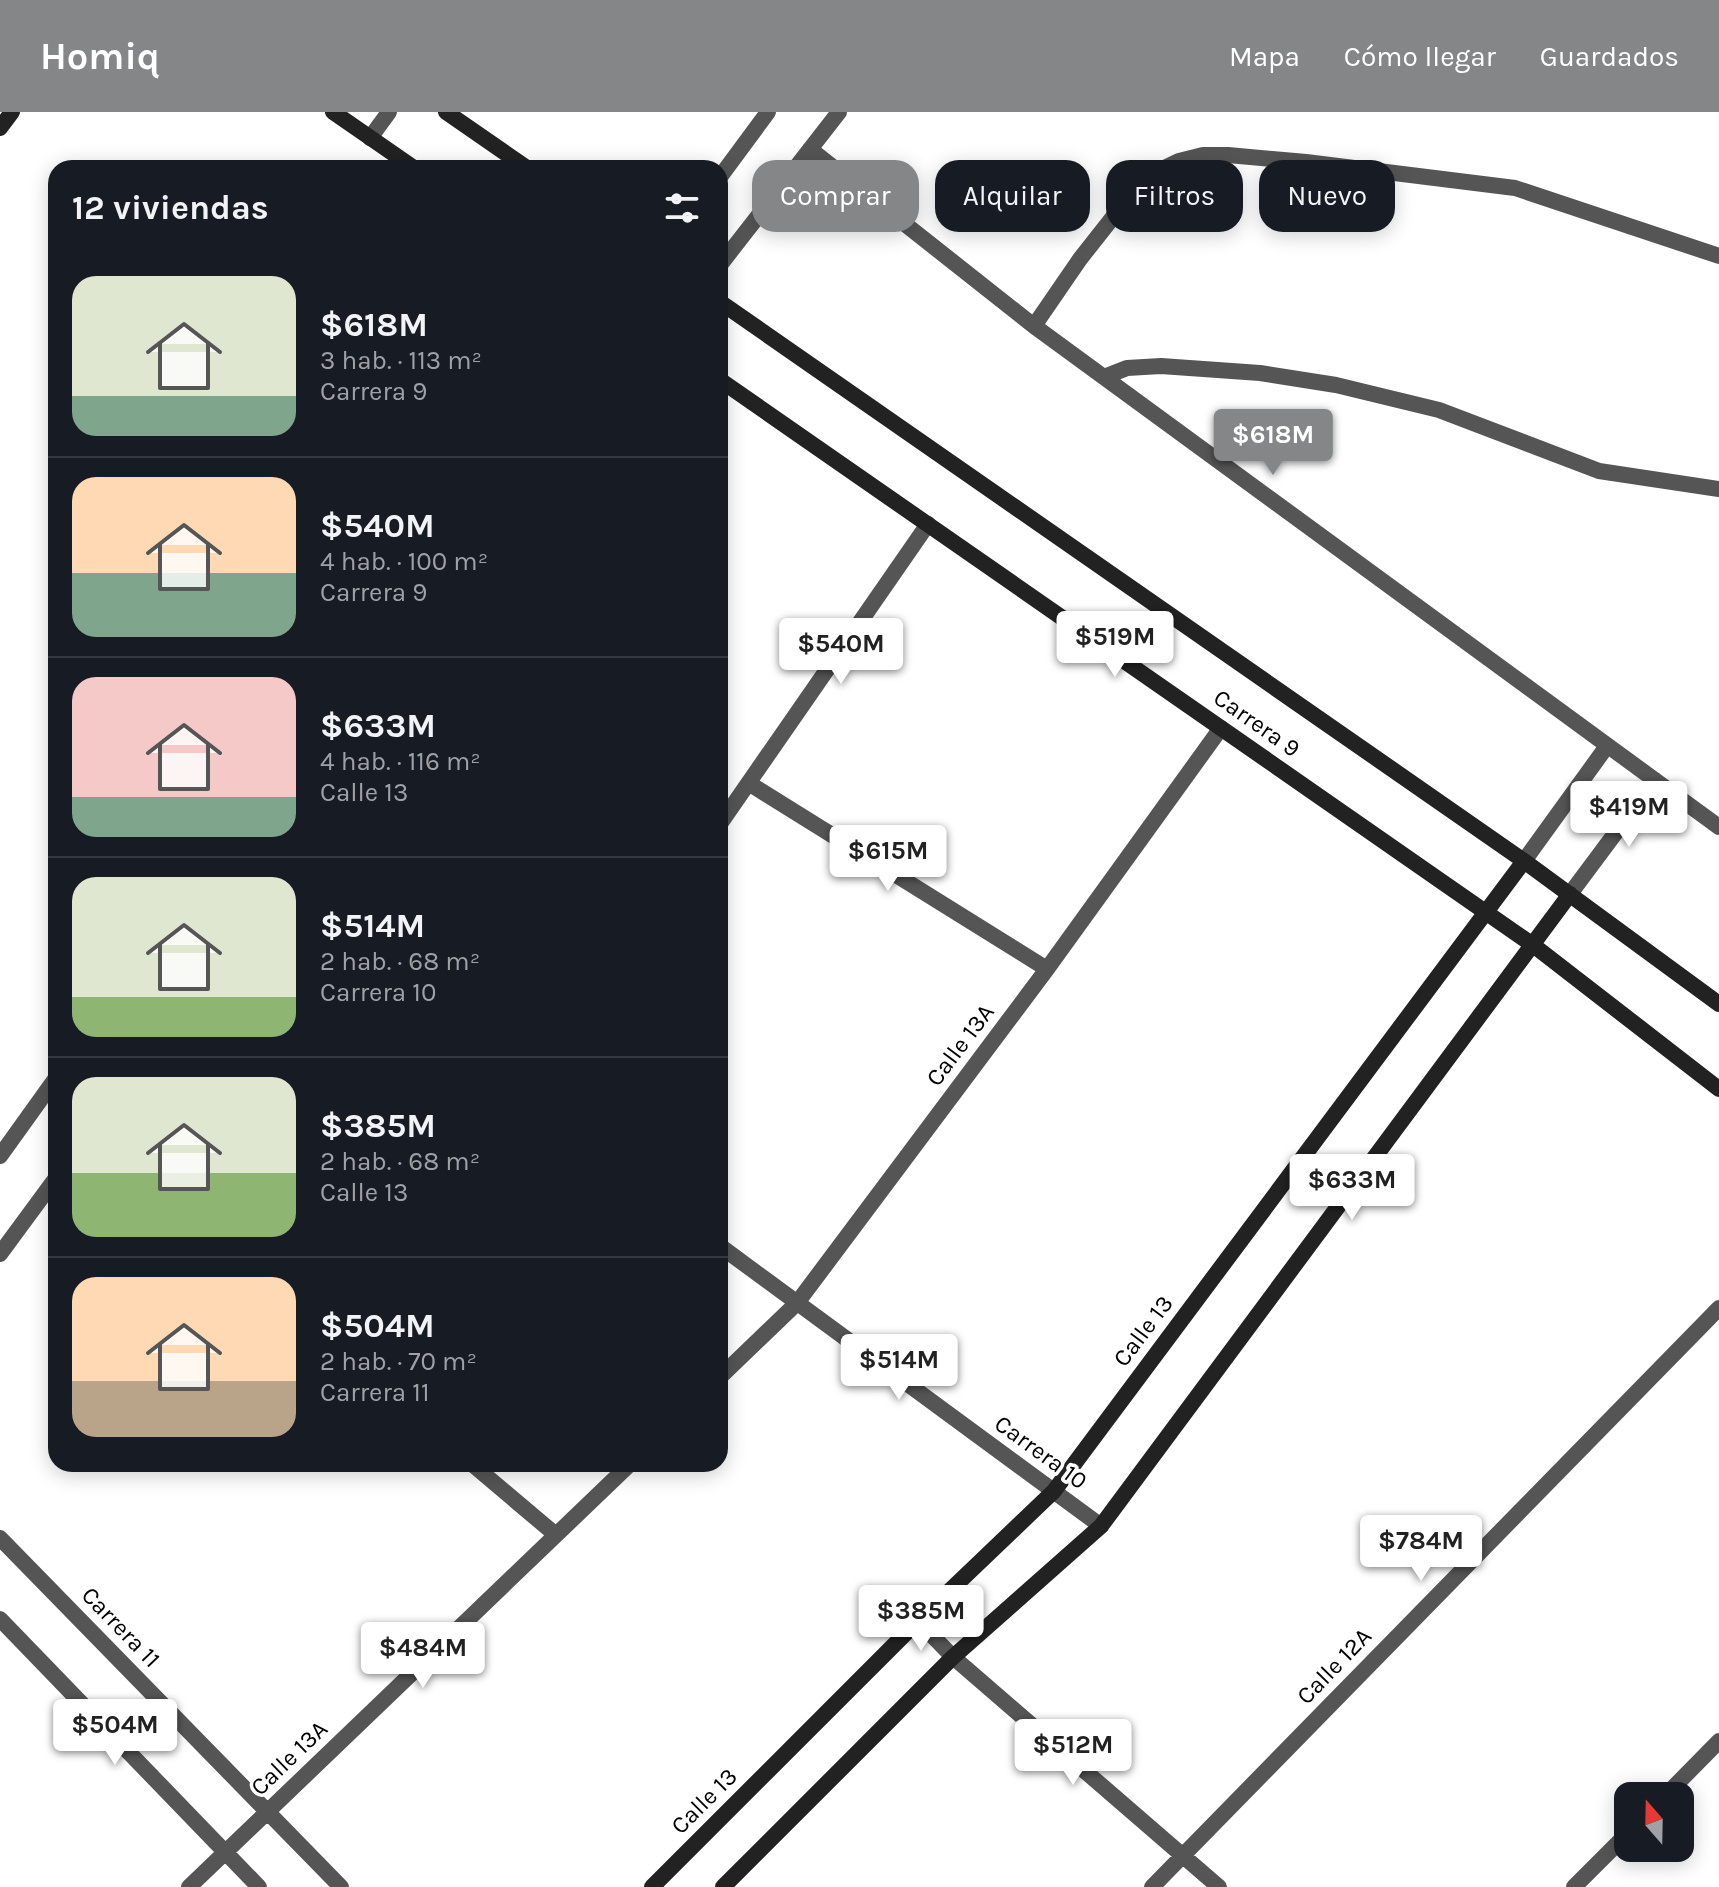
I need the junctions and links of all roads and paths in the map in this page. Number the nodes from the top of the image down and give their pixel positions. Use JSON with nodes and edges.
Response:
{"nodes":[{"id":1,"x":12,"y":112,"type":"edge"},
{"id":2,"x":333,"y":112,"type":"edge"},
{"id":3,"x":389,"y":112,"type":"edge"},
{"id":4,"x":446,"y":112,"type":"edge"},
{"id":5,"x":768,"y":112,"type":"edge"},
{"id":6,"x":839,"y":112,"type":"edge"},
{"id":7,"x":0,"y":128,"type":"edge"},
{"id":8,"x":370,"y":138,"type":"junction"},
{"id":9,"x":810,"y":149,"type":"junction"},
{"id":10,"x":402,"y":160,"type":"edge"},
{"id":11,"x":515,"y":160,"type":"edge"},
{"id":12,"x":728,"y":166,"type":"edge"},
{"id":13,"x":728,"y":255,"type":"edge"},
{"id":14,"x":1719,"y":256,"type":"edge"},
{"id":15,"x":728,"y":308,"type":"edge"},
{"id":16,"x":1034,"y":326,"type":"junction"},
{"id":17,"x":1104,"y":377,"type":"junction"},
{"id":18,"x":728,"y":386,"type":"edge"},
{"id":19,"x":1719,"y":489,"type":"edge"},
{"id":20,"x":928,"y":524,"type":"junction"},
{"id":21,"x":1221,"y":728,"type":"junction"},
{"id":22,"x":1607,"y":746,"type":"junction"},
{"id":23,"x":1655,"y":780,"type":"junction"},
{"id":24,"x":750,"y":784,"type":"junction"},
{"id":25,"x":728,"y":813,"type":"edge"},
{"id":26,"x":1719,"y":827,"type":"edge"},
{"id":27,"x":1524,"y":861,"type":"junction"},
{"id":28,"x":1570,"y":894,"type":"junction"},
{"id":29,"x":1486,"y":912,"type":"junction"},
{"id":30,"x":1533,"y":945,"type":"junction"},
{"id":31,"x":1047,"y":969,"type":"junction"},
{"id":32,"x":1719,"y":1004,"type":"edge"},
{"id":33,"x":48,"y":1089,"type":"edge"},
{"id":34,"x":1719,"y":1089,"type":"edge"},
{"id":35,"x":0,"y":1156,"type":"edge"},
{"id":36,"x":48,"y":1189,"type":"edge"},
{"id":37,"x":728,"y":1252,"type":"edge"},
{"id":38,"x":0,"y":1254,"type":"edge"},
{"id":39,"x":797,"y":1303,"type":"junction"},
{"id":40,"x":1719,"y":1308,"type":"edge"},
{"id":41,"x":728,"y":1369,"type":"edge"},
{"id":42,"x":481,"y":1472,"type":"edge"},
{"id":43,"x":622,"y":1472,"type":"edge"},
{"id":44,"x":1054,"y":1491,"type":"junction"},
{"id":45,"x":1101,"y":1526,"type":"junction"},
{"id":46,"x":556,"y":1535,"type":"junction"},
{"id":47,"x":0,"y":1538,"type":"edge"},
{"id":48,"x":0,"y":1619,"type":"edge"},
{"id":49,"x":918,"y":1621,"type":"junction"},
{"id":50,"x":953,"y":1657,"type":"junction"},
{"id":51,"x":1719,"y":1741,"type":"edge"},
{"id":52,"x":1679,"y":1782,"type":"edge"},
{"id":53,"x":268,"y":1812,"type":"junction"},
{"id":54,"x":1614,"y":1847,"type":"edge"},
{"id":55,"x":225,"y":1852,"type":"junction"},
{"id":56,"x":1183,"y":1855,"type":"junction"},
{"id":57,"x":189,"y":1887,"type":"edge"},
{"id":58,"x":259,"y":1887,"type":"edge"},
{"id":59,"x":341,"y":1887,"type":"edge"},
{"id":60,"x":652,"y":1887,"type":"edge"},
{"id":61,"x":723,"y":1887,"type":"edge"},
{"id":62,"x":1152,"y":1887,"type":"edge"},
{"id":63,"x":1219,"y":1887,"type":"edge"},
{"id":64,"x":1574,"y":1887,"type":"edge"}],
"edges":[{"from":1,"to":7,"type":"street"},
{"from":2,"to":8,"type":"street"},
{"from":3,"to":8,"type":"street"},
{"from":4,"to":11,"type":"street"},
{"from":5,"to":12,"type":"street"},
{"from":6,"to":9,"type":"street"},
{"from":8,"to":10,"type":"street"},
{"from":9,"to":13,"type":"street"},
{"from":9,"to":16,"type":"street"},
{"from":14,"to":16,"type":"street"},
{"from":15,"to":27,"type":"street","name":"Carrera 9"},
{"from":16,"to":17,"type":"street"},
{"from":17,"to":19,"type":"street"},
{"from":17,"to":22,"type":"street"},
{"from":18,"to":20,"type":"street","name":"Carrera 9"},
{"from":20,"to":21,"type":"street","name":"Carrera 9"},
{"from":20,"to":24,"type":"street"},
{"from":21,"to":29,"type":"street","name":"Carrera 9"},
{"from":21,"to":31,"type":"street","name":"Calle 13A"},
{"from":22,"to":23,"type":"street"},
{"from":22,"to":27,"type":"street","name":"Calle 13"},
{"from":23,"to":26,"type":"street"},
{"from":23,"to":28,"type":"street"},
{"from":24,"to":25,"type":"street"},
{"from":24,"to":31,"type":"street"},
{"from":27,"to":28,"type":"street","name":"Carrera 9"},
{"from":27,"to":29,"type":"street","name":"Calle 13"},
{"from":28,"to":30,"type":"street"},
{"from":28,"to":32,"type":"street","name":"Carrera 9"},
{"from":29,"to":30,"type":"street","name":"Carrera 9"},
{"from":29,"to":44,"type":"street","name":"Calle 13"},
{"from":30,"to":34,"type":"street","name":"Carrera 9"},
{"from":30,"to":45,"type":"street"},
{"from":31,"to":39,"type":"street","name":"Calle 13A"},
{"from":33,"to":35,"type":"street"},
{"from":36,"to":38,"type":"street"},
{"from":37,"to":39,"type":"street","name":"Carrera 10"},
{"from":39,"to":41,"type":"street","name":"Calle 13A"},
{"from":39,"to":44,"type":"street","name":"Carrera 10"},
{"from":40,"to":56,"type":"street","name":"Calle 12A"},
{"from":42,"to":46,"type":"street"},
{"from":43,"to":46,"type":"street","name":"Calle 13A"},
{"from":44,"to":45,"type":"street","name":"Carrera 10"},
{"from":44,"to":49,"type":"street","name":"Calle 13"},
{"from":45,"to":50,"type":"street"},
{"from":46,"to":53,"type":"street","name":"Calle 13A"},
{"from":47,"to":53,"type":"street","name":"Carrera 11"},
{"from":48,"to":55,"type":"street"},
{"from":49,"to":50,"type":"street"},
{"from":49,"to":60,"type":"street","name":"Calle 13"},
{"from":50,"to":56,"type":"street"},
{"from":50,"to":61,"type":"street"},
{"from":51,"to":52,"type":"street"},
{"from":53,"to":55,"type":"street","name":"Calle 13A"},
{"from":53,"to":59,"type":"street","name":"Carrera 11"},
{"from":54,"to":64,"type":"street"},
{"from":55,"to":57,"type":"street","name":"Calle 13A"},
{"from":55,"to":58,"type":"street"},
{"from":56,"to":62,"type":"street","name":"Calle 12A"},
{"from":56,"to":63,"type":"street"}]}
